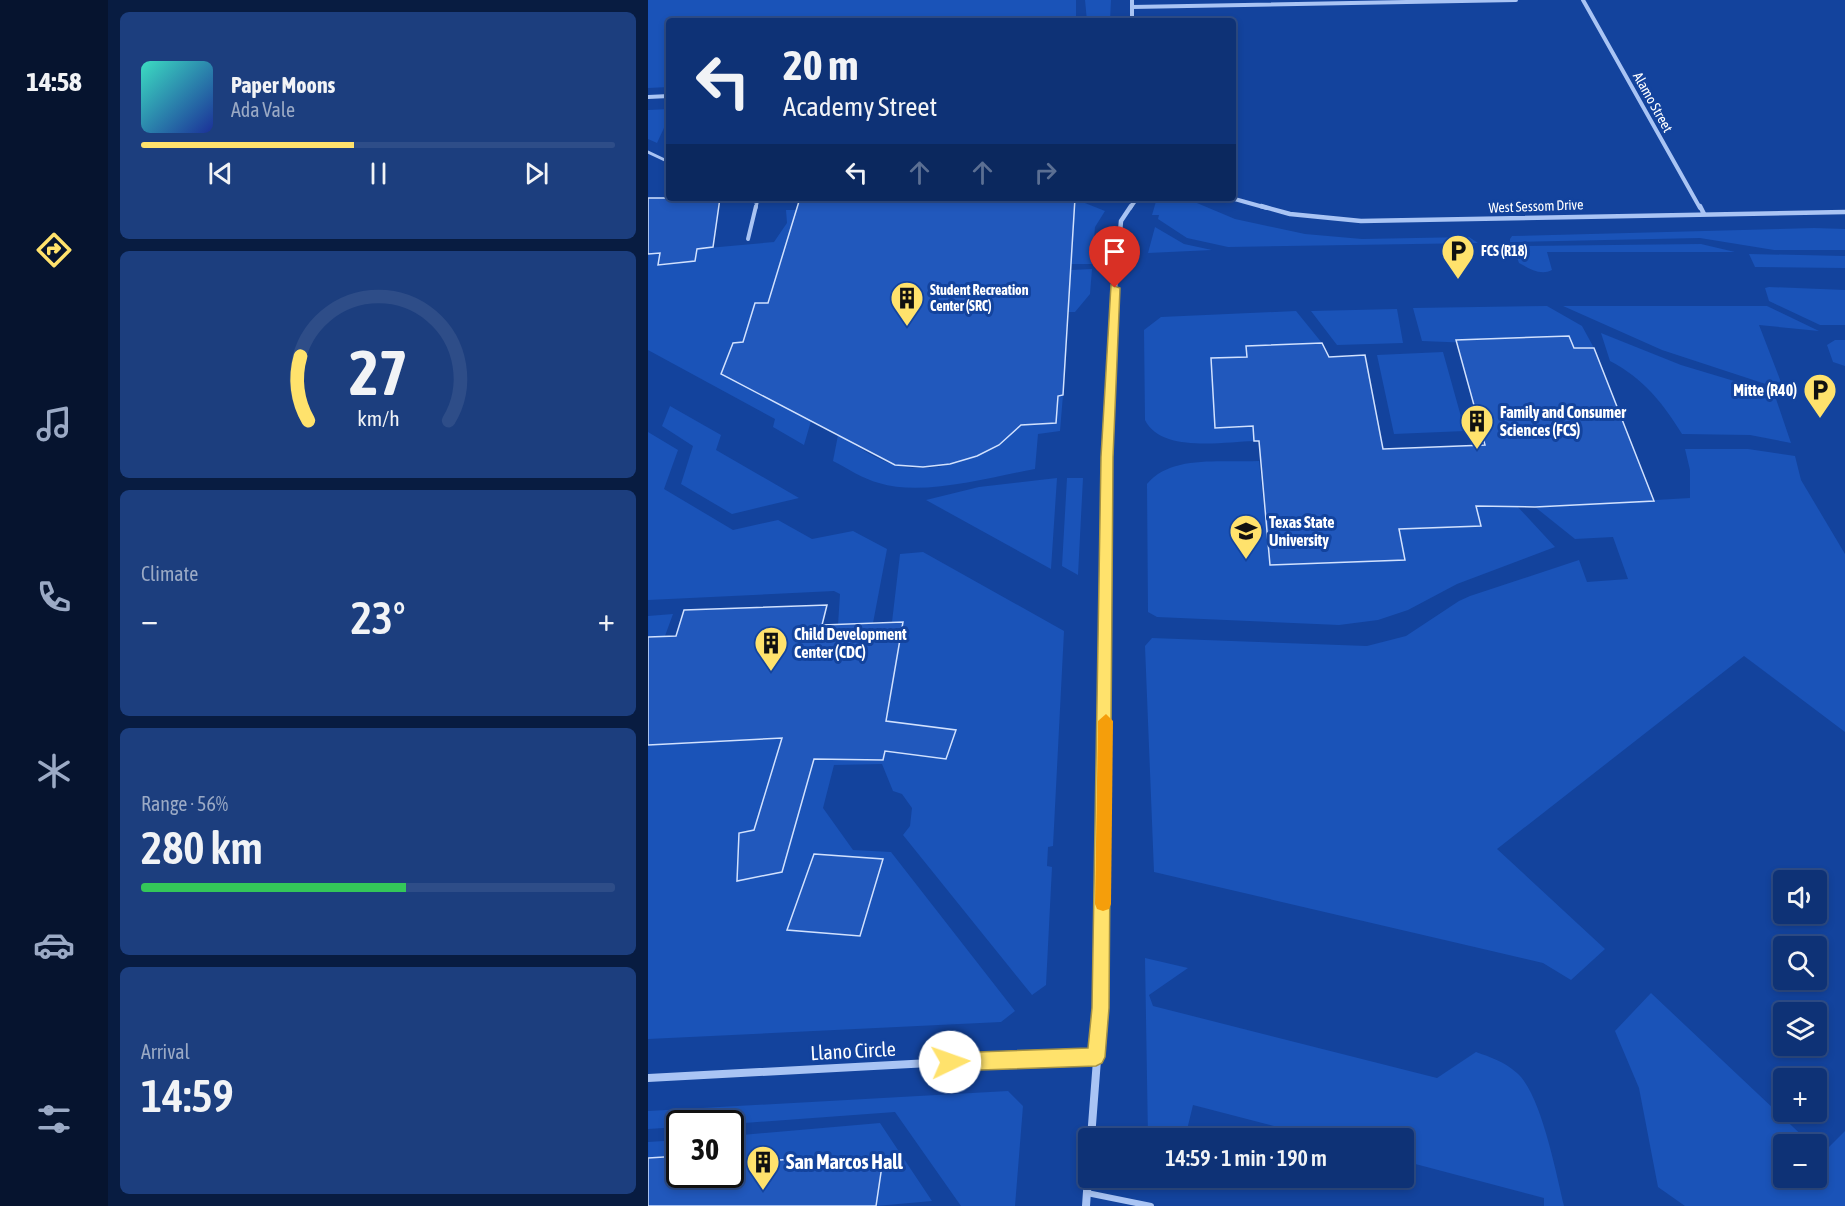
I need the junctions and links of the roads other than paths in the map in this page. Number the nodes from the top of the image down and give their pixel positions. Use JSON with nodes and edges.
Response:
{"nodes":[{"id":1,"x":1132,"y":0,"type":"edge"},
{"id":2,"x":1516,"y":0,"type":"edge"},
{"id":3,"x":1583,"y":0,"type":"edge"},
{"id":4,"x":1296,"y":2,"type":"edge"},
{"id":5,"x":1132,"y":7,"type":"junction"},
{"id":6,"x":1132,"y":18,"type":"edge"},
{"id":7,"x":666,"y":96,"type":"edge"},
{"id":8,"x":648,"y":97,"type":"edge"},
{"id":9,"x":648,"y":152,"type":"edge"},
{"id":10,"x":666,"y":161,"type":"edge"},
{"id":11,"x":1236,"y":199,"type":"edge"},
{"id":12,"x":753,"y":201,"type":"edge"},
{"id":13,"x":1135,"y":201,"type":"edge"},
{"id":14,"x":1845,"y":212,"type":"edge"},
{"id":15,"x":1704,"y":214,"type":"junction"},
{"id":16,"x":748,"y":239,"type":"dead end"},
{"id":17,"x":1096,"y":1057,"type":"junction"},
{"id":18,"x":648,"y":1078,"type":"edge"},
{"id":19,"x":1091,"y":1128,"type":"edge"},
{"id":20,"x":1087,"y":1188,"type":"edge"},
{"id":21,"x":1087,"y":1193,"type":"junction"},
{"id":22,"x":1086,"y":1206,"type":"edge"},
{"id":23,"x":1151,"y":1206,"type":"edge"}],
"edges":[{"from":1,"to":5,"type":"street"},
{"from":2,"to":4,"type":"street"},
{"from":3,"to":15,"type":"street","name":"Alamo Street"},
{"from":4,"to":5,"type":"street"},
{"from":5,"to":6,"type":"street"},
{"from":7,"to":8,"type":"street"},
{"from":9,"to":10,"type":"lane"},
{"from":11,"to":15,"type":"street","name":"West Sessom Drive"},
{"from":12,"to":16,"type":"lane"},
{"from":13,"to":17,"type":"street"},
{"from":14,"to":15,"type":"street","name":"West Sessom Drive"},
{"from":17,"to":18,"type":"street","name":"Llano Circle"},
{"from":17,"to":19,"type":"street"},
{"from":20,"to":21,"type":"street"},
{"from":21,"to":22,"type":"street"},
{"from":21,"to":23,"type":"lane"}]}
